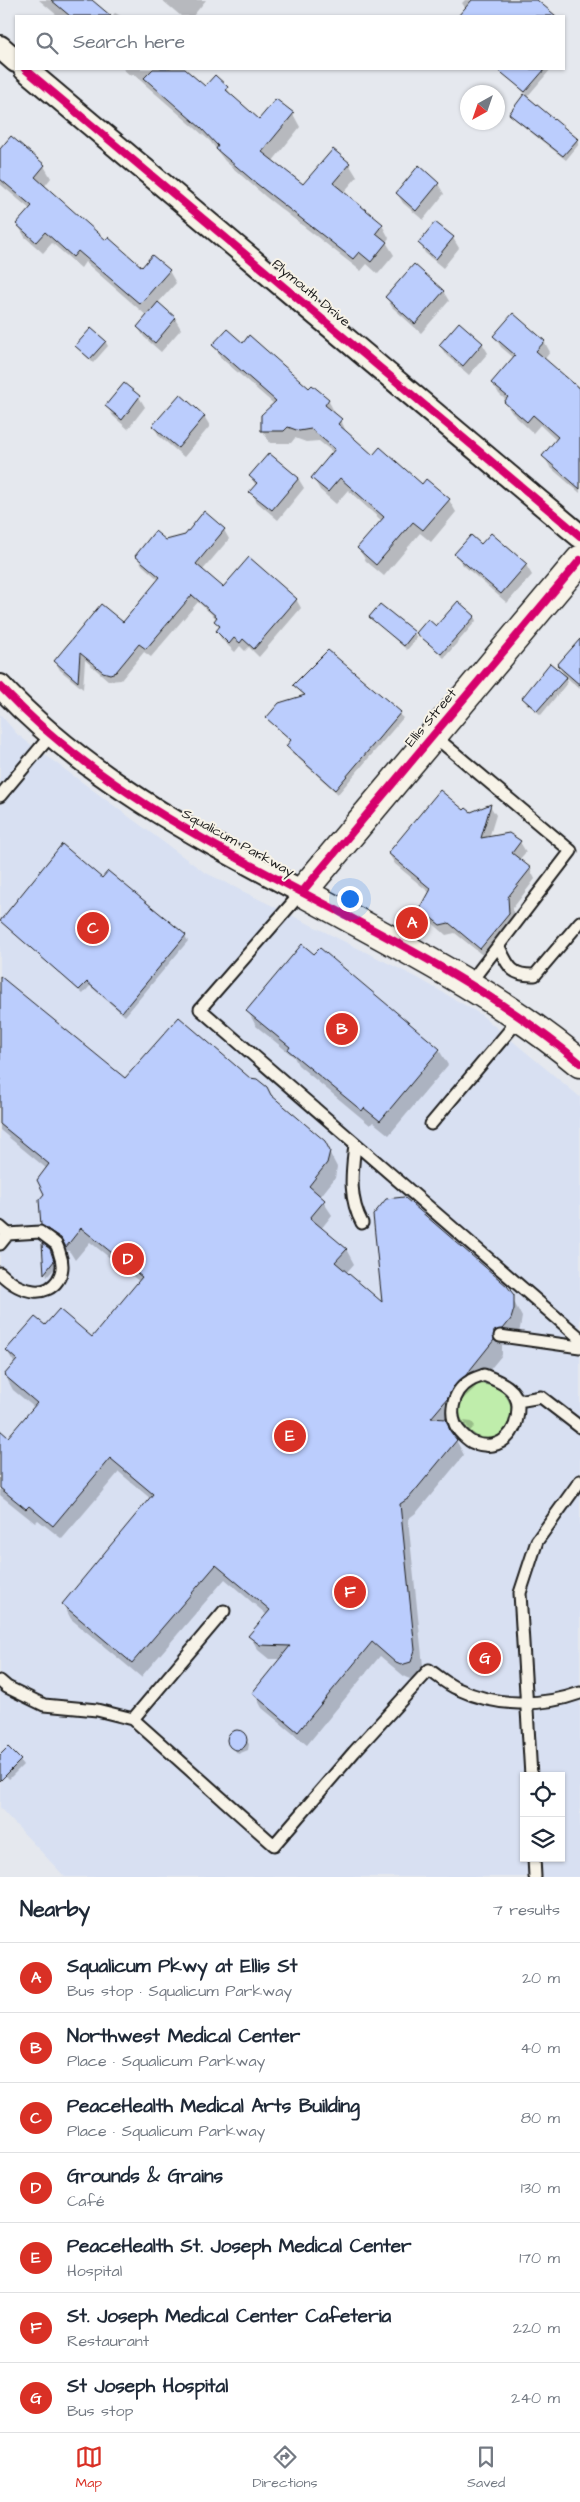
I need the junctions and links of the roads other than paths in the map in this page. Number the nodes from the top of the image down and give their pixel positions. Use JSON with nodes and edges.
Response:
{"nodes":[{"id":1,"x":0,"y":47,"type":"edge"},
{"id":2,"x":15,"y":60,"type":"edge"},
{"id":3,"x":26,"y":70,"type":"edge"},
{"id":4,"x":580,"y":536,"type":"edge"},
{"id":5,"x":580,"y":560,"type":"edge"},
{"id":6,"x":0,"y":686,"type":"edge"},
{"id":7,"x":50,"y":735,"type":"junction"},
{"id":8,"x":433,"y":735,"type":"junction"},
{"id":9,"x":0,"y":796,"type":"edge"},
{"id":10,"x":576,"y":851,"type":"edge"},
{"id":11,"x":302,"y":892,"type":"junction"},
{"id":12,"x":580,"y":922,"type":"edge"},
{"id":13,"x":499,"y":947,"type":"junction"},
{"id":14,"x":469,"y":984,"type":"junction"},
{"id":15,"x":520,"y":1016,"type":"junction"},
{"id":16,"x":580,"y":1064,"type":"edge"},
{"id":17,"x":431,"y":1124,"type":"dead end"},
{"id":18,"x":355,"y":1144,"type":"junction"},
{"id":19,"x":362,"y":1223,"type":"dead end"},
{"id":20,"x":4,"y":1230,"type":"edge"},
{"id":21,"x":0,"y":1244,"type":"edge"},
{"id":22,"x":0,"y":1273,"type":"edge"},
{"id":23,"x":500,"y":1336,"type":"dead end"},
{"id":24,"x":580,"y":1338,"type":"edge"},
{"id":25,"x":580,"y":1347,"type":"edge"},
{"id":26,"x":518,"y":1401,"type":"junction"},
{"id":27,"x":580,"y":1427,"type":"edge"},
{"id":28,"x":580,"y":1481,"type":"edge"},
{"id":29,"x":224,"y":1611,"type":"dead end"},
{"id":30,"x":0,"y":1680,"type":"edge"},
{"id":31,"x":580,"y":1693,"type":"edge"},
{"id":32,"x":525,"y":1703,"type":"junction"},
{"id":33,"x":133,"y":1719,"type":"junction"},
{"id":34,"x":531,"y":1772,"type":"edge"},
{"id":35,"x":534,"y":1862,"type":"edge"},
{"id":36,"x":535,"y":1877,"type":"edge"}],
"edges":[{"from":1,"to":2,"type":"street"},
{"from":3,"to":4,"type":"street","name":"Plymouth Drive"},
{"from":5,"to":8,"type":"street","name":"Ellis Street"},
{"from":6,"to":7,"type":"street","name":"Squalicum Parkway"},
{"from":7,"to":9,"type":"lane"},
{"from":7,"to":11,"type":"street","name":"Squalicum Parkway"},
{"from":8,"to":10,"type":"lane"},
{"from":8,"to":11,"type":"street","name":"Ellis Street"},
{"from":10,"to":13,"type":"lane"},
{"from":11,"to":14,"type":"street","name":"Squalicum Parkway"},
{"from":11,"to":18,"type":"lane"},
{"from":12,"to":13,"type":"lane"},
{"from":13,"to":14,"type":"lane"},
{"from":14,"to":15,"type":"street","name":"Squalicum Parkway"},
{"from":15,"to":16,"type":"street","name":"Squalicum Parkway"},
{"from":15,"to":17,"type":"lane"},
{"from":18,"to":19,"type":"lane"},
{"from":18,"to":24,"type":"lane"},
{"from":20,"to":21,"type":"lane"},
{"from":20,"to":22,"type":"lane"},
{"from":23,"to":25,"type":"lane"},
{"from":26,"to":26,"type":"lane"},
{"from":26,"to":27,"type":"lane"},
{"from":28,"to":32,"type":"lane"},
{"from":29,"to":33,"type":"lane"},
{"from":30,"to":33,"type":"lane"},
{"from":31,"to":32,"type":"lane"},
{"from":32,"to":33,"type":"lane"},
{"from":32,"to":34,"type":"lane"},
{"from":35,"to":36,"type":"lane"}]}
